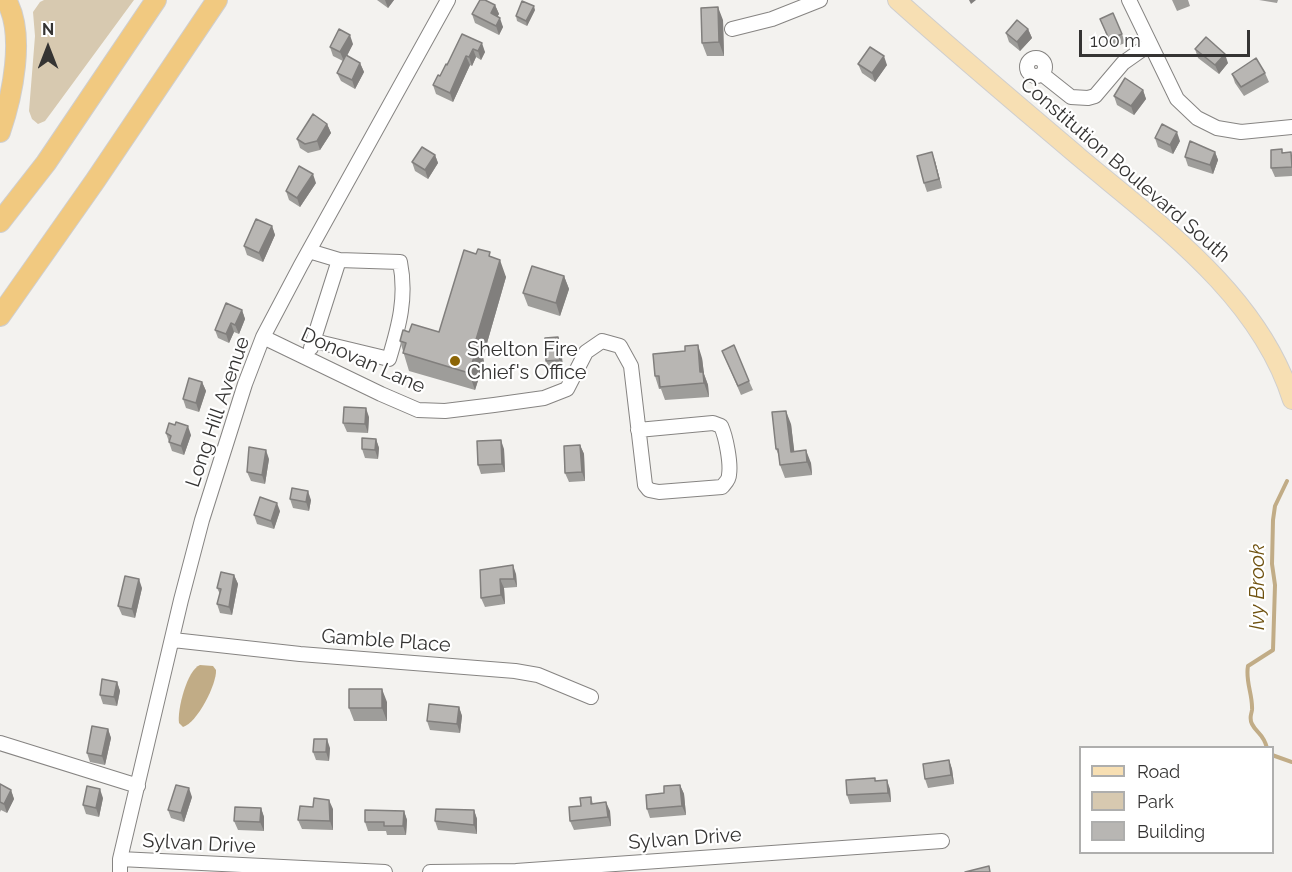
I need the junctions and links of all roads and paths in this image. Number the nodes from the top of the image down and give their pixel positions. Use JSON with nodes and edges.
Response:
{"nodes":[{"id":1,"x":6,"y":0,"type":"edge"},
{"id":2,"x":156,"y":0,"type":"edge"},
{"id":3,"x":215,"y":0,"type":"edge"},
{"id":4,"x":448,"y":0,"type":"edge"},
{"id":5,"x":820,"y":0,"type":"edge"},
{"id":6,"x":897,"y":0,"type":"edge"},
{"id":7,"x":1129,"y":0,"type":"edge"},
{"id":8,"x":732,"y":29,"type":"dead end"},
{"id":9,"x":1150,"y":44,"type":"junction"},
{"id":10,"x":1042,"y":74,"type":"dead end"},
{"id":11,"x":1292,"y":127,"type":"edge"},
{"id":12,"x":0,"y":132,"type":"edge"},
{"id":13,"x":0,"y":222,"type":"edge"},
{"id":14,"x":309,"y":251,"type":"junction"},
{"id":15,"x":339,"y":260,"type":"junction"},
{"id":16,"x":0,"y":316,"type":"edge"},
{"id":17,"x":263,"y":337,"type":"junction"},
{"id":18,"x":314,"y":341,"type":"junction"},
{"id":19,"x":308,"y":359,"type":"junction"},
{"id":20,"x":1292,"y":400,"type":"edge"},
{"id":21,"x":638,"y":430,"type":"junction"},
{"id":22,"x":173,"y":640,"type":"junction"},
{"id":23,"x":591,"y":697,"type":"dead end"},
{"id":24,"x":0,"y":743,"type":"edge"},
{"id":25,"x":138,"y":786,"type":"junction"},
{"id":26,"x":942,"y":841,"type":"dead end"},
{"id":27,"x":120,"y":866,"type":"edge"},
{"id":28,"x":385,"y":872,"type":"edge"},
{"id":29,"x":430,"y":872,"type":"edge"}],
"edges":[{"from":1,"to":12,"type":"highway"},
{"from":2,"to":13,"type":"highway"},
{"from":3,"to":16,"type":"highway"},
{"from":4,"to":14,"type":"street","name":"Long Hill Avenue"},
{"from":5,"to":8,"type":"street"},
{"from":6,"to":20,"type":"main road","name":"Constitution Boulevard South"},
{"from":7,"to":9,"type":"street"},
{"from":9,"to":10,"type":"street"},
{"from":9,"to":11,"type":"street"},
{"from":14,"to":15,"type":"street"},
{"from":14,"to":17,"type":"street","name":"Long Hill Avenue"},
{"from":15,"to":18,"type":"street"},
{"from":15,"to":18,"type":"street"},
{"from":17,"to":19,"type":"street","name":"Donovan Lane"},
{"from":17,"to":22,"type":"street","name":"Long Hill Avenue"},
{"from":18,"to":19,"type":"street"},
{"from":19,"to":21,"type":"street","name":"Donovan Lane"},
{"from":21,"to":21,"type":"street","name":"Donovan Lane"},
{"from":22,"to":23,"type":"street","name":"Gamble Place"},
{"from":22,"to":25,"type":"street","name":"Long Hill Avenue"},
{"from":24,"to":25,"type":"street"},
{"from":25,"to":27,"type":"street","name":"Long Hill Avenue"},
{"from":26,"to":29,"type":"street","name":"Sylvan Drive"},
{"from":27,"to":28,"type":"street","name":"Sylvan Drive"}]}
